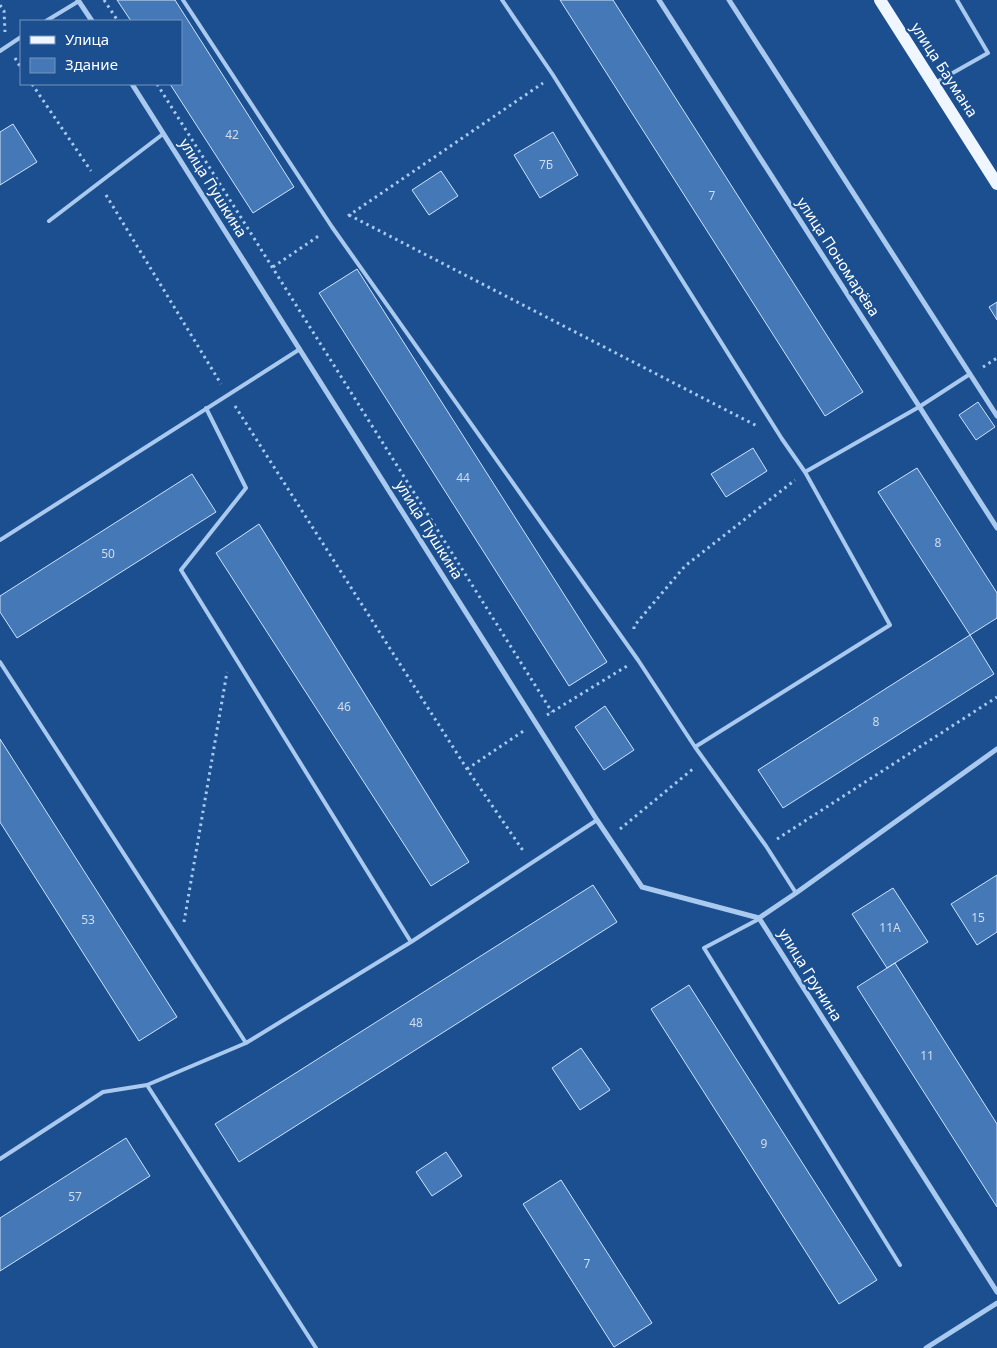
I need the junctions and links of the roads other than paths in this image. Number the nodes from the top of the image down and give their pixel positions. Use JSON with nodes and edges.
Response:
{"nodes":[{"id":1,"x":79,"y":0,"type":"edge"},
{"id":2,"x":183,"y":0,"type":"edge"},
{"id":3,"x":502,"y":0,"type":"edge"},
{"id":4,"x":659,"y":0,"type":"edge"},
{"id":5,"x":729,"y":0,"type":"edge"},
{"id":6,"x":880,"y":0,"type":"edge"},
{"id":7,"x":957,"y":0,"type":"edge"},
{"id":8,"x":48,"y":20,"type":"edge"},
{"id":9,"x":91,"y":20,"type":"edge"},
{"id":10,"x":20,"y":38,"type":"edge"},
{"id":11,"x":0,"y":50,"type":"edge"},
{"id":12,"x":934,"y":84,"type":"junction"},
{"id":13,"x":133,"y":85,"type":"edge"},
{"id":14,"x":163,"y":134,"type":"junction"},
{"id":15,"x":997,"y":184,"type":"edge"},
{"id":16,"x":49,"y":221,"type":"dead end"},
{"id":17,"x":300,"y":348,"type":"junction"},
{"id":18,"x":970,"y":374,"type":"junction"},
{"id":19,"x":920,"y":407,"type":"junction"},
{"id":20,"x":206,"y":408,"type":"junction"},
{"id":21,"x":997,"y":416,"type":"edge"},
{"id":22,"x":805,"y":472,"type":"junction"},
{"id":23,"x":997,"y":528,"type":"edge"},
{"id":24,"x":0,"y":540,"type":"edge"},
{"id":25,"x":0,"y":662,"type":"edge"},
{"id":26,"x":695,"y":748,"type":"junction"},
{"id":27,"x":997,"y":749,"type":"edge"},
{"id":28,"x":596,"y":820,"type":"junction"},
{"id":29,"x":796,"y":893,"type":"junction"},
{"id":30,"x":759,"y":918,"type":"junction"},
{"id":31,"x":411,"y":942,"type":"junction"},
{"id":32,"x":246,"y":1043,"type":"junction"},
{"id":33,"x":147,"y":1085,"type":"junction"},
{"id":34,"x":0,"y":1159,"type":"edge"},
{"id":35,"x":900,"y":1265,"type":"dead end"},
{"id":36,"x":997,"y":1292,"type":"edge"},
{"id":37,"x":997,"y":1303,"type":"edge"},
{"id":38,"x":316,"y":1348,"type":"edge"},
{"id":39,"x":926,"y":1348,"type":"edge"}],
"edges":[{"from":1,"to":8,"type":"lane"},
{"from":1,"to":9,"type":"street"},
{"from":2,"to":26,"type":"lane"},
{"from":3,"to":22,"type":"lane"},
{"from":4,"to":19,"type":"street","name":"улица Пономарёва"},
{"from":5,"to":18,"type":"street"},
{"from":6,"to":12,"type":"main road","name":"улица Баумана"},
{"from":7,"to":12,"type":"lane"},
{"from":10,"to":11,"type":"lane"},
{"from":12,"to":15,"type":"main road","name":"улица Баумана"},
{"from":13,"to":14,"type":"street","name":"улица Пушкина"},
{"from":14,"to":16,"type":"lane"},
{"from":14,"to":17,"type":"street","name":"улица Пушкина"},
{"from":17,"to":20,"type":"lane"},
{"from":17,"to":28,"type":"street","name":"улица Пушкина"},
{"from":18,"to":19,"type":"lane"},
{"from":18,"to":21,"type":"street"},
{"from":19,"to":22,"type":"lane"},
{"from":19,"to":23,"type":"street","name":"улица Пономарёва"},
{"from":20,"to":24,"type":"lane"},
{"from":20,"to":31,"type":"lane"},
{"from":22,"to":26,"type":"lane"},
{"from":25,"to":32,"type":"lane"},
{"from":26,"to":29,"type":"lane"},
{"from":27,"to":29,"type":"street","name":"улица Грунина"},
{"from":28,"to":30,"type":"street","name":"улица Пушкина"},
{"from":28,"to":31,"type":"lane"},
{"from":29,"to":30,"type":"street","name":"улица Грунина"},
{"from":30,"to":35,"type":"lane"},
{"from":30,"to":36,"type":"street","name":"улица Грунина"},
{"from":31,"to":32,"type":"lane"},
{"from":32,"to":33,"type":"lane"},
{"from":33,"to":34,"type":"lane"},
{"from":33,"to":38,"type":"lane"},
{"from":37,"to":39,"type":"street"}]}
